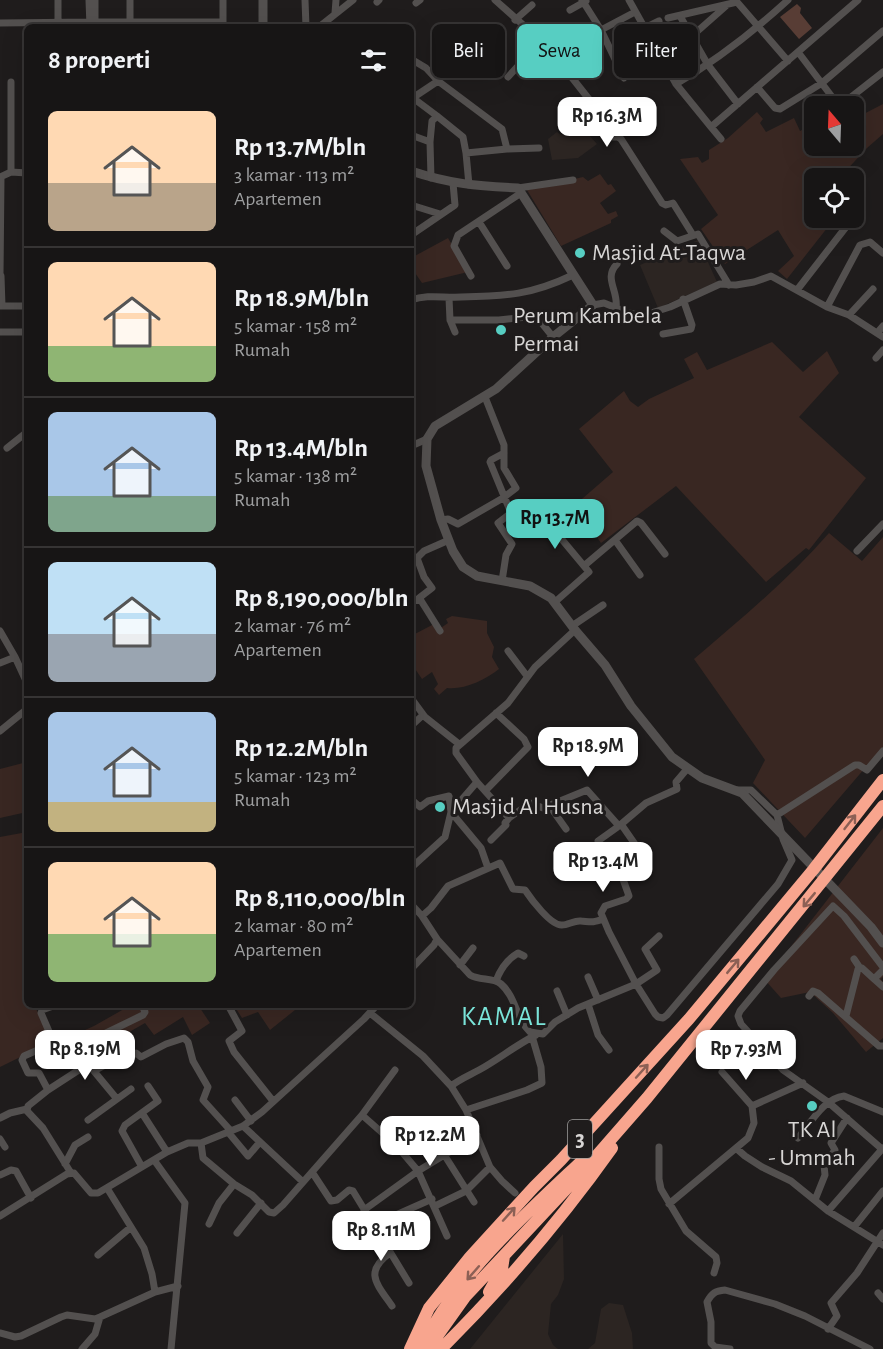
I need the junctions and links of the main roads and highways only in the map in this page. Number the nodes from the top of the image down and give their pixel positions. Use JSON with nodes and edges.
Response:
{"nodes":[{"id":1,"x":883,"y":780,"type":"edge"},
{"id":2,"x":883,"y":806,"type":"edge"},
{"id":3,"x":647,"y":1098,"type":"junction"},
{"id":4,"x":631,"y":1117,"type":"junction"},
{"id":5,"x":504,"y":1255,"type":"junction"},
{"id":6,"x":460,"y":1329,"type":"junction"},
{"id":7,"x":442,"y":1348,"type":"edge"},
{"id":8,"x":410,"y":1349,"type":"edge"},
{"id":9,"x":421,"y":1349,"type":"edge"},
{"id":10,"x":428,"y":1349,"type":"edge"}],
"edges":[{"from":8,"to":1,"type":"highway","number":"3","one_way":true},
{"from":2,"to":3,"type":"highway","number":"3","one_way":true},
{"from":3,"to":4,"type":"highway","number":"3"},
{"from":3,"to":6,"type":"highway"},
{"from":4,"to":5,"type":"highway","number":"3"},
{"from":4,"to":9,"type":"highway","one_way":true},
{"from":5,"to":6,"type":"highway"},
{"from":5,"to":10,"type":"highway","number":"3"},
{"from":6,"to":7,"type":"highway"}]}
